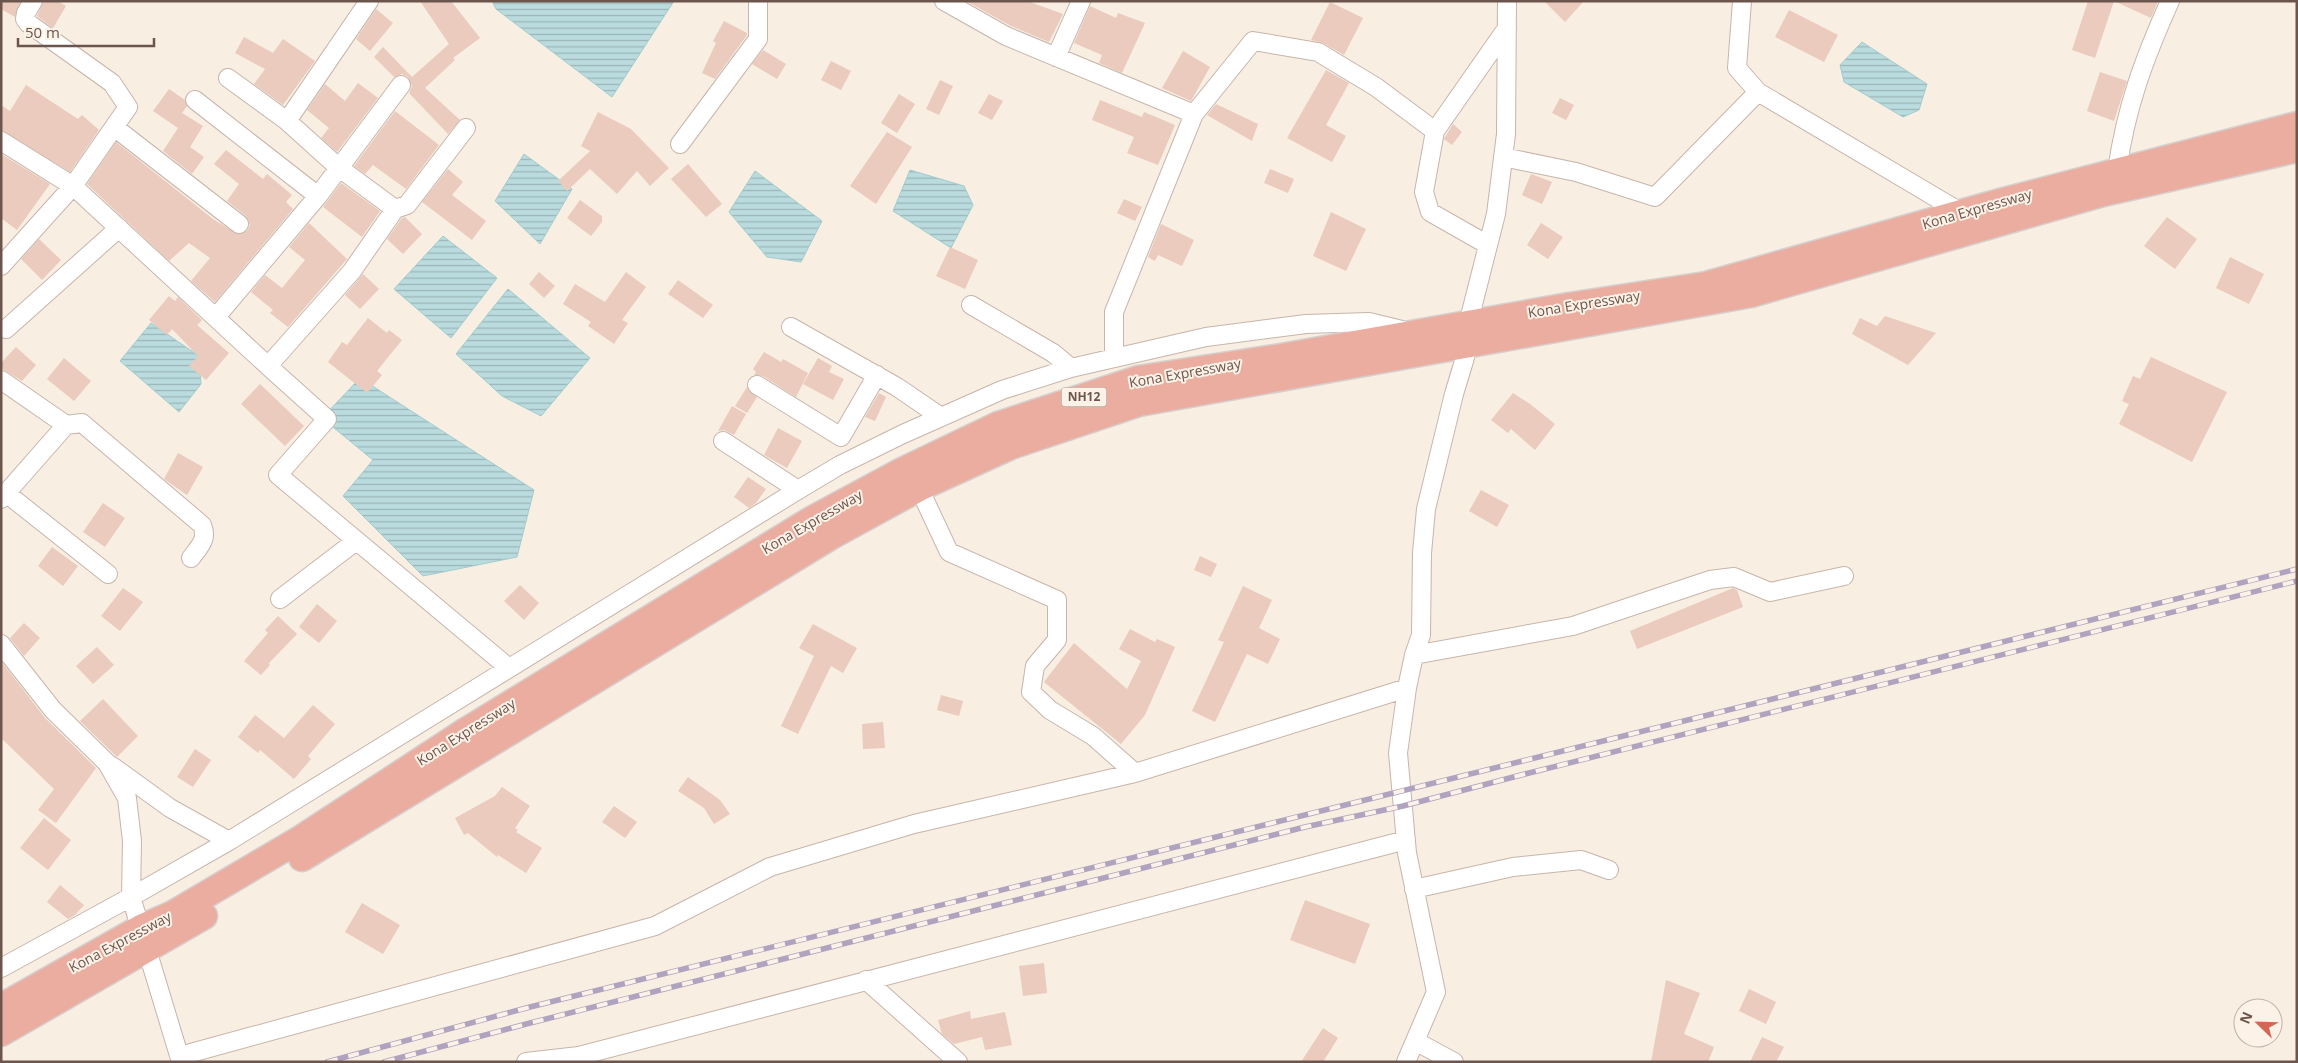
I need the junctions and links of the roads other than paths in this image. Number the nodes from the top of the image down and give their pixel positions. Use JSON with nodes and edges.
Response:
{"nodes":[{"id":1,"x":33,"y":1,"type":"edge"},
{"id":2,"x":369,"y":1,"type":"edge"},
{"id":3,"x":758,"y":1,"type":"edge"},
{"id":4,"x":944,"y":1,"type":"edge"},
{"id":5,"x":1081,"y":1,"type":"edge"},
{"id":6,"x":1507,"y":1,"type":"edge"},
{"id":7,"x":1742,"y":1,"type":"edge"},
{"id":8,"x":2170,"y":1,"type":"edge"},
{"id":9,"x":1507,"y":28,"type":"junction"},
{"id":10,"x":1056,"y":57,"type":"junction"},
{"id":11,"x":228,"y":78,"type":"dead end"},
{"id":12,"x":401,"y":85,"type":"dead end"},
{"id":13,"x":1758,"y":92,"type":"junction"},
{"id":14,"x":195,"y":100,"type":"dead end"},
{"id":15,"x":1194,"y":114,"type":"junction"},
{"id":16,"x":288,"y":121,"type":"junction"},
{"id":17,"x":2297,"y":125,"type":"edge"},
{"id":18,"x":114,"y":127,"type":"junction"},
{"id":19,"x":466,"y":128,"type":"dead end"},
{"id":20,"x":1435,"y":131,"type":"junction"},
{"id":21,"x":1,"y":141,"type":"edge"},
{"id":22,"x":680,"y":144,"type":"dead end"},
{"id":23,"x":2297,"y":149,"type":"edge"},
{"id":24,"x":1503,"y":157,"type":"junction"},
{"id":25,"x":338,"y":167,"type":"junction"},
{"id":26,"x":2117,"y":171,"type":"junction"},
{"id":27,"x":73,"y":186,"type":"junction"},
{"id":28,"x":318,"y":196,"type":"junction"},
{"id":29,"x":395,"y":209,"type":"junction"},
{"id":30,"x":1962,"y":213,"type":"junction"},
{"id":31,"x":239,"y":224,"type":"dead end"},
{"id":32,"x":119,"y":228,"type":"junction"},
{"id":33,"x":1488,"y":245,"type":"junction"},
{"id":34,"x":1,"y":266,"type":"edge"},
{"id":35,"x":971,"y":305,"type":"dead end"},
{"id":36,"x":216,"y":317,"type":"junction"},
{"id":37,"x":791,"y":326,"type":"dead end"},
{"id":38,"x":3,"y":331,"type":"edge"},
{"id":39,"x":1415,"y":333,"type":"junction"},
{"id":40,"x":1468,"y":334,"type":"junction"},
{"id":41,"x":1114,"y":358,"type":"junction"},
{"id":42,"x":268,"y":366,"type":"junction"},
{"id":43,"x":1071,"y":368,"type":"junction"},
{"id":44,"x":877,"y":375,"type":"junction"},
{"id":45,"x":1,"y":380,"type":"edge"},
{"id":46,"x":757,"y":384,"type":"dead end"},
{"id":47,"x":941,"y":417,"type":"junction"},
{"id":48,"x":66,"y":425,"type":"junction"},
{"id":49,"x":723,"y":441,"type":"dead end"},
{"id":50,"x":919,"y":488,"type":"junction"},
{"id":51,"x":798,"y":490,"type":"junction"},
{"id":52,"x":4,"y":496,"type":"edge"},
{"id":53,"x":356,"y":540,"type":"junction"},
{"id":54,"x":191,"y":558,"type":"dead end"},
{"id":55,"x":108,"y":574,"type":"dead end"},
{"id":56,"x":1844,"y":576,"type":"dead end"},
{"id":57,"x":280,"y":599,"type":"dead end"},
{"id":58,"x":1,"y":644,"type":"edge"},
{"id":59,"x":1414,"y":655,"type":"junction"},
{"id":60,"x":509,"y":668,"type":"junction"},
{"id":61,"x":1407,"y":688,"type":"junction"},
{"id":62,"x":107,"y":763,"type":"junction"},
{"id":63,"x":1134,"y":773,"type":"junction"},
{"id":64,"x":1406,"y":840,"type":"junction"},
{"id":65,"x":229,"y":841,"type":"junction"},
{"id":66,"x":1609,"y":870,"type":"dead end"},
{"id":67,"x":1414,"y":889,"type":"junction"},
{"id":68,"x":131,"y":897,"type":"junction"},
{"id":69,"x":144,"y":939,"type":"junction"},
{"id":70,"x":1,"y":968,"type":"edge"},
{"id":71,"x":866,"y":980,"type":"junction"},
{"id":72,"x":1,"y":1007,"type":"edge"},
{"id":73,"x":1,"y":1032,"type":"edge"},
{"id":74,"x":1415,"y":1041,"type":"junction"},
{"id":75,"x":181,"y":1059,"type":"edge"},
{"id":76,"x":564,"y":1059,"type":"edge"},
{"id":77,"x":526,"y":1062,"type":"edge"},
{"id":78,"x":958,"y":1062,"type":"edge"},
{"id":79,"x":1406,"y":1062,"type":"edge"},
{"id":80,"x":1454,"y":1062,"type":"edge"}],
"edges":[{"from":1,"to":18,"type":"street"},
{"from":2,"to":16,"type":"street"},
{"from":3,"to":22,"type":"street"},
{"from":4,"to":10,"type":"street"},
{"from":5,"to":10,"type":"street"},
{"from":6,"to":9,"type":"street"},
{"from":7,"to":13,"type":"street"},
{"from":8,"to":26,"type":"street"},
{"from":9,"to":20,"type":"street"},
{"from":9,"to":24,"type":"street"},
{"from":10,"to":15,"type":"street"},
{"from":11,"to":16,"type":"street"},
{"from":12,"to":25,"type":"street"},
{"from":13,"to":24,"type":"street"},
{"from":13,"to":30,"type":"street"},
{"from":14,"to":28,"type":"street"},
{"from":15,"to":20,"type":"street"},
{"from":15,"to":41,"type":"street"},
{"from":16,"to":25,"type":"street"},
{"from":17,"to":26,"type":"highway","name":"Kona Expressway","number":"NH12"},
{"from":18,"to":27,"type":"street"},
{"from":18,"to":31,"type":"street"},
{"from":19,"to":29,"type":"street"},
{"from":20,"to":33,"type":"street"},
{"from":21,"to":27,"type":"street"},
{"from":23,"to":40,"type":"highway","name":"Kona Expressway","number":"NH12"},
{"from":24,"to":33,"type":"street"},
{"from":25,"to":28,"type":"street"},
{"from":25,"to":29,"type":"street"},
{"from":26,"to":30,"type":"highway","name":"Kona Expressway","number":"NH12"},
{"from":27,"to":32,"type":"street"},
{"from":27,"to":34,"type":"street"},
{"from":28,"to":36,"type":"street"},
{"from":29,"to":42,"type":"street"},
{"from":30,"to":40,"type":"highway","name":"Kona Expressway","number":"NH12"},
{"from":32,"to":36,"type":"street"},
{"from":32,"to":38,"type":"street"},
{"from":33,"to":40,"type":"street"},
{"from":35,"to":43,"type":"street"},
{"from":36,"to":42,"type":"street"},
{"from":37,"to":44,"type":"street"},
{"from":39,"to":40,"type":"highway","name":"Kona Expressway","number":"NH12"},
{"from":39,"to":41,"type":"street"},
{"from":39,"to":69,"type":"highway","name":"Kona Expressway","number":"NH12"},
{"from":40,"to":50,"type":"highway","name":"Kona Expressway","number":"NH12"},
{"from":40,"to":59,"type":"street"},
{"from":41,"to":43,"type":"street"},
{"from":42,"to":53,"type":"street"},
{"from":43,"to":47,"type":"street"},
{"from":44,"to":46,"type":"street"},
{"from":44,"to":47,"type":"street"},
{"from":45,"to":48,"type":"street"},
{"from":47,"to":51,"type":"street"},
{"from":48,"to":52,"type":"street"},
{"from":48,"to":54,"type":"street"},
{"from":49,"to":51,"type":"street"},
{"from":50,"to":63,"type":"street"},
{"from":50,"to":69,"type":"highway","name":"Kona Expressway","number":"NH12"},
{"from":51,"to":60,"type":"street"},
{"from":52,"to":55,"type":"street"},
{"from":53,"to":57,"type":"street"},
{"from":53,"to":60,"type":"street"},
{"from":56,"to":59,"type":"street"},
{"from":58,"to":62,"type":"street"},
{"from":59,"to":61,"type":"street"},
{"from":60,"to":65,"type":"street"},
{"from":61,"to":63,"type":"street"},
{"from":61,"to":64,"type":"street"},
{"from":62,"to":65,"type":"street"},
{"from":62,"to":68,"type":"street"},
{"from":63,"to":75,"type":"street"},
{"from":64,"to":67,"type":"street"},
{"from":64,"to":71,"type":"street"},
{"from":65,"to":68,"type":"street"},
{"from":66,"to":67,"type":"street"},
{"from":67,"to":74,"type":"street"},
{"from":68,"to":69,"type":"street"},
{"from":68,"to":70,"type":"street"},
{"from":69,"to":72,"type":"highway","name":"Kona Expressway","number":"NH12"},
{"from":69,"to":73,"type":"highway","name":"Kona Expressway","number":"NH12"},
{"from":69,"to":75,"type":"street"},
{"from":71,"to":76,"type":"street"},
{"from":71,"to":78,"type":"street"},
{"from":74,"to":79,"type":"street"},
{"from":74,"to":80,"type":"street"},
{"from":76,"to":77,"type":"street"}]}
